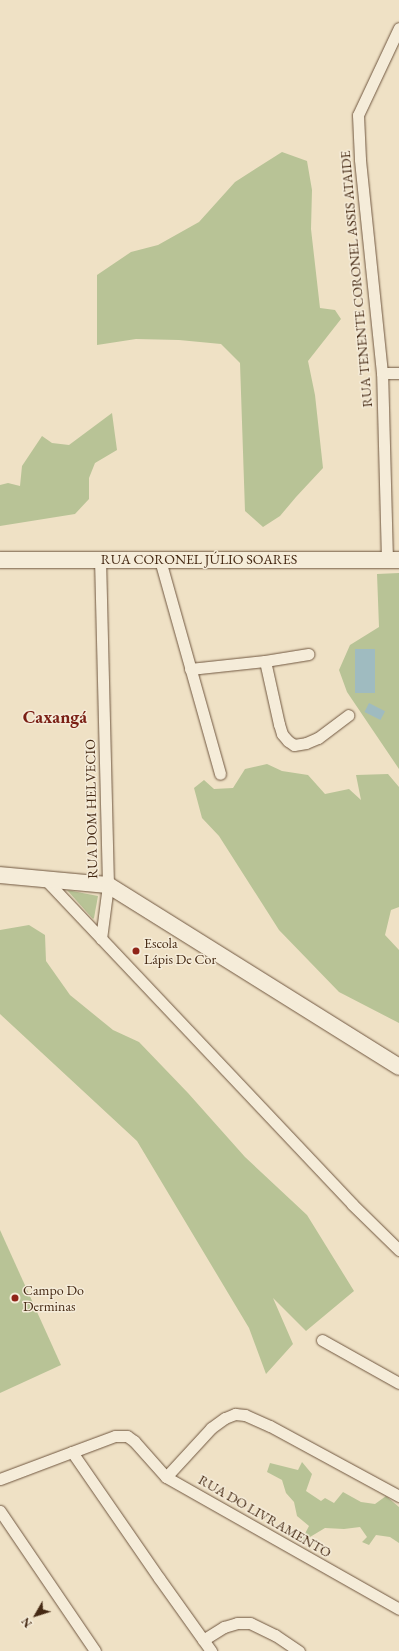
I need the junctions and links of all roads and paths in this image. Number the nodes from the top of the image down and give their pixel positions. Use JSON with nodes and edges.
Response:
{"nodes":[{"id":1,"x":399,"y":28,"type":"edge"},
{"id":2,"x":399,"y":373,"type":"edge"},
{"id":3,"x":382,"y":374,"type":"junction"},
{"id":4,"x":100,"y":558,"type":"junction"},
{"id":5,"x":0,"y":560,"type":"edge"},
{"id":6,"x":160,"y":560,"type":"junction"},
{"id":7,"x":393,"y":560,"type":"edge"},
{"id":8,"x":308,"y":654,"type":"dead end"},
{"id":9,"x":265,"y":661,"type":"junction"},
{"id":10,"x":190,"y":669,"type":"junction"},
{"id":11,"x":348,"y":715,"type":"dead end"},
{"id":12,"x":220,"y":774,"type":"dead end"},
{"id":13,"x":0,"y":875,"type":"edge"},
{"id":14,"x":44,"y":878,"type":"junction"},
{"id":15,"x":108,"y":884,"type":"junction"},
{"id":16,"x":101,"y":939,"type":"junction"},
{"id":17,"x":399,"y":1067,"type":"edge"},
{"id":18,"x":399,"y":1250,"type":"edge"},
{"id":19,"x":322,"y":1340,"type":"dead end"},
{"id":20,"x":399,"y":1383,"type":"edge"},
{"id":21,"x":72,"y":1452,"type":"junction"},
{"id":22,"x":166,"y":1477,"type":"junction"},
{"id":23,"x":0,"y":1479,"type":"edge"},
{"id":24,"x":399,"y":1496,"type":"edge"},
{"id":25,"x":0,"y":1512,"type":"edge"},
{"id":26,"x":399,"y":1609,"type":"edge"},
{"id":27,"x":203,"y":1640,"type":"junction"},
{"id":28,"x":95,"y":1651,"type":"edge"},
{"id":29,"x":211,"y":1651,"type":"edge"},
{"id":30,"x":299,"y":1651,"type":"edge"}],
"edges":[{"from":1,"to":3,"type":"street","name":"RUA TENENTE CORONEL ASSIS ATAIDE"},
{"from":2,"to":3,"type":"street"},
{"from":3,"to":7,"type":"street","name":"RUA TENENTE CORONEL ASSIS ATAIDE"},
{"from":4,"to":5,"type":"street","name":"RUA CORONEL JÚLIO SOARES"},
{"from":4,"to":6,"type":"street","name":"RUA CORONEL JÚLIO SOARES"},
{"from":4,"to":15,"type":"street","name":"RUA DOM HELVECIO"},
{"from":6,"to":7,"type":"street","name":"RUA CORONEL JÚLIO SOARES"},
{"from":6,"to":10,"type":"street"},
{"from":8,"to":9,"type":"street"},
{"from":9,"to":10,"type":"street"},
{"from":9,"to":11,"type":"street"},
{"from":10,"to":12,"type":"street"},
{"from":13,"to":14,"type":"street"},
{"from":14,"to":15,"type":"street"},
{"from":14,"to":16,"type":"street"},
{"from":15,"to":16,"type":"street","name":"RUA DOM HELVECIO"},
{"from":15,"to":17,"type":"street"},
{"from":16,"to":18,"type":"street"},
{"from":19,"to":20,"type":"street"},
{"from":21,"to":22,"type":"street","name":"RUA DO LIVRAMENTO"},
{"from":21,"to":23,"type":"street"},
{"from":21,"to":27,"type":"street"},
{"from":22,"to":24,"type":"street"},
{"from":22,"to":26,"type":"street","name":"RUA DO LIVRAMENTO"},
{"from":25,"to":28,"type":"street"},
{"from":27,"to":29,"type":"street"},
{"from":27,"to":30,"type":"street"}]}
